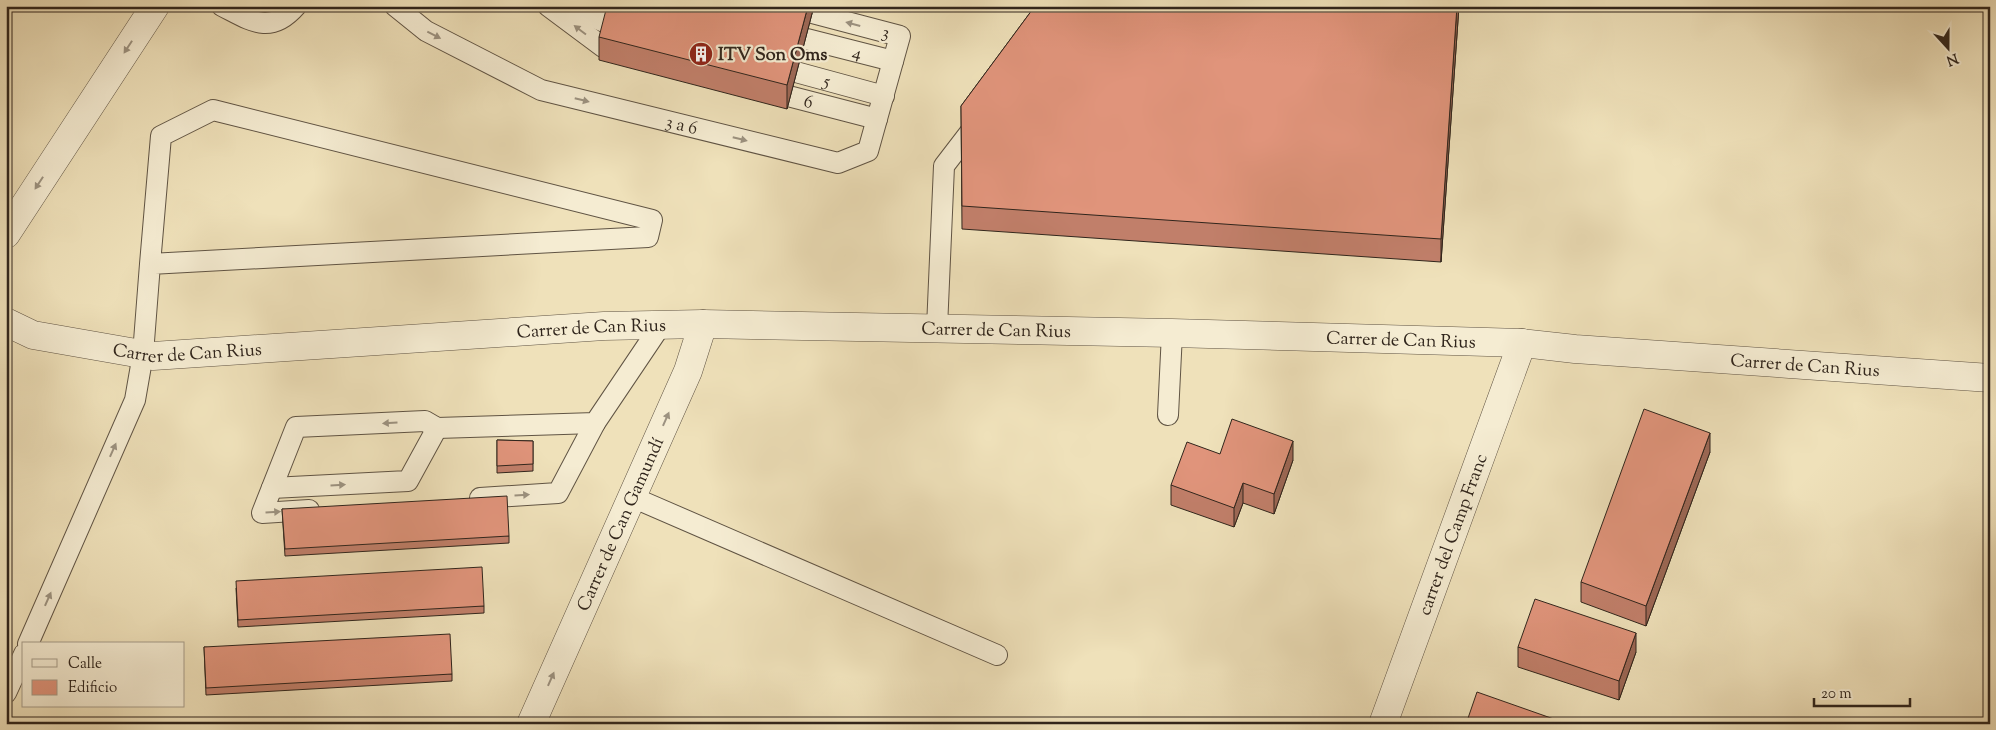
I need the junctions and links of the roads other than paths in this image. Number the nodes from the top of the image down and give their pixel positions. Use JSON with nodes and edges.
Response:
{"nodes":[{"id":1,"x":155,"y":6,"type":"edge"},
{"id":2,"x":222,"y":6,"type":"edge"},
{"id":3,"x":296,"y":6,"type":"edge"},
{"id":4,"x":395,"y":6,"type":"edge"},
{"id":5,"x":548,"y":6,"type":"edge"},
{"id":6,"x":567,"y":6,"type":"edge"},
{"id":7,"x":786,"y":6,"type":"edge"},
{"id":8,"x":759,"y":27,"type":"edge"},
{"id":9,"x":646,"y":34,"type":"edge"},
{"id":10,"x":900,"y":36,"type":"joint"},
{"id":11,"x":640,"y":57,"type":"edge"},
{"id":12,"x":750,"y":60,"type":"edge"},
{"id":13,"x":894,"y":62,"type":"junction"},
{"id":14,"x":743,"y":85,"type":"edge"},
{"id":15,"x":884,"y":96,"type":"junction"},
{"id":16,"x":990,"y":106,"type":"edge"},
{"id":17,"x":877,"y":119,"type":"junction"},
{"id":18,"x":6,"y":234,"type":"edge"},
{"id":19,"x":150,"y":264,"type":"junction"},
{"id":20,"x":6,"y":322,"type":"edge"},
{"id":21,"x":704,"y":324,"type":"junction"},
{"id":22,"x":660,"y":325,"type":"junction"},
{"id":23,"x":937,"y":328,"type":"junction"},
{"id":24,"x":1172,"y":333,"type":"junction"},
{"id":25,"x":1522,"y":343,"type":"junction"},
{"id":26,"x":143,"y":354,"type":"junction"},
{"id":27,"x":1990,"y":378,"type":"edge"},
{"id":28,"x":1168,"y":415,"type":"dead end"},
{"id":29,"x":595,"y":423,"type":"junction"},
{"id":30,"x":437,"y":428,"type":"junction"},
{"id":31,"x":272,"y":488,"type":"junction"},
{"id":32,"x":632,"y":497,"type":"junction"},
{"id":33,"x":460,"y":500,"type":"edge"},
{"id":34,"x":331,"y":508,"type":"edge"},
{"id":35,"x":29,"y":642,"type":"edge"},
{"id":36,"x":997,"y":655,"type":"dead end"},
{"id":37,"x":22,"y":658,"type":"edge"},
{"id":38,"x":6,"y":693,"type":"edge"},
{"id":39,"x":532,"y":724,"type":"edge"},
{"id":40,"x":1383,"y":724,"type":"edge"}],
"edges":[{"from":1,"to":18,"type":"street","one_way":true},
{"from":2,"to":3,"type":"lane"},
{"from":4,"to":17,"type":"lane","name":"3 a 6","one_way":true},
{"from":11,"to":5,"type":"lane","one_way":true},
{"from":6,"to":9,"type":"lane"},
{"from":10,"to":7,"type":"lane","name":"3","one_way":true},
{"from":8,"to":13,"type":"lane","name":"4"},
{"from":10,"to":13,"type":"lane","name":"3 a 6"},
{"from":12,"to":15,"type":"lane","name":"5"},
{"from":13,"to":15,"type":"lane","name":"3 a 6"},
{"from":14,"to":17,"type":"lane","name":"6"},
{"from":15,"to":17,"type":"lane","name":"3 a 6"},
{"from":16,"to":23,"type":"lane"},
{"from":19,"to":19,"type":"lane"},
{"from":19,"to":26,"type":"lane"},
{"from":20,"to":26,"type":"street","name":"Carrer de Can Rius"},
{"from":21,"to":22,"type":"street","name":"Carrer de Can Rius"},
{"from":21,"to":23,"type":"street","name":"Carrer de Can Rius"},
{"from":32,"to":21,"type":"street","name":"Carrer de Can Gamundí","one_way":true},
{"from":22,"to":26,"type":"street","name":"Carrer de Can Rius"},
{"from":22,"to":29,"type":"lane"},
{"from":23,"to":24,"type":"street","name":"Carrer de Can Rius"},
{"from":24,"to":25,"type":"street","name":"Carrer de Can Rius"},
{"from":24,"to":28,"type":"lane"},
{"from":25,"to":27,"type":"street","name":"Carrer de Can Rius"},
{"from":25,"to":40,"type":"street","name":"carrer del Camp Franc"},
{"from":35,"to":26,"type":"lane","one_way":true},
{"from":29,"to":30,"type":"lane"},
{"from":33,"to":29,"type":"lane","one_way":true},
{"from":31,"to":30,"type":"lane","one_way":true},
{"from":30,"to":31,"type":"lane","one_way":true},
{"from":31,"to":34,"type":"lane","one_way":true},
{"from":32,"to":36,"type":"lane"},
{"from":39,"to":32,"type":"street","name":"Carrer de Can Gamundí","one_way":true},
{"from":37,"to":38,"type":"lane"}]}
